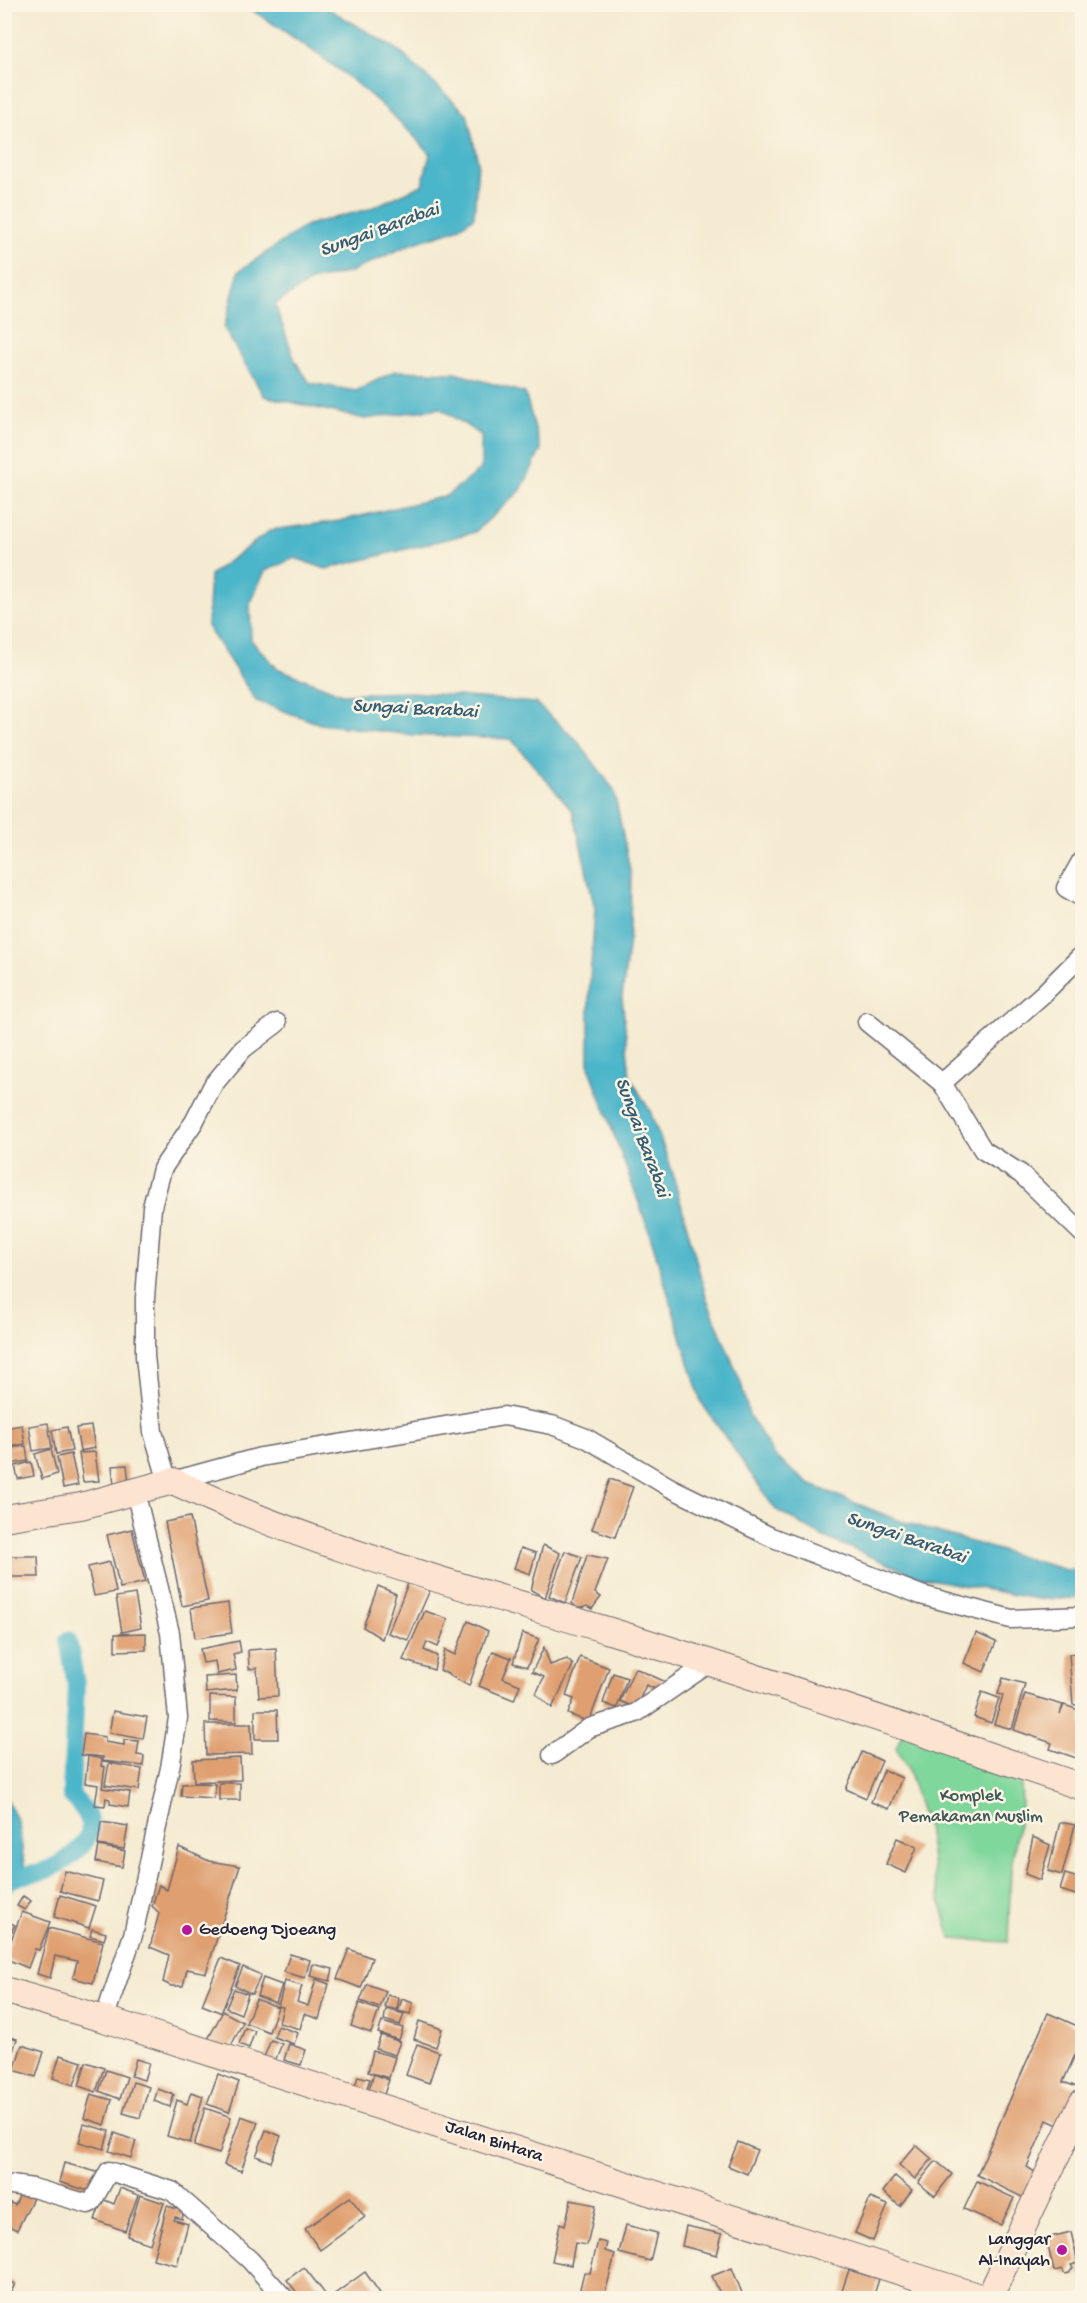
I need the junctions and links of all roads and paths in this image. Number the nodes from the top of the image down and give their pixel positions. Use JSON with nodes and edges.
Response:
{"nodes":[{"id":1,"x":1083,"y":860,"type":"edge"},
{"id":2,"x":1083,"y":897,"type":"edge"},
{"id":3,"x":1083,"y":955,"type":"edge"},
{"id":4,"x":867,"y":1022,"type":"dead end"},
{"id":5,"x":277,"y":1023,"type":"dead end"},
{"id":6,"x":942,"y":1083,"type":"junction"},
{"id":7,"x":1083,"y":1233,"type":"edge"},
{"id":8,"x":170,"y":1482,"type":"junction"},
{"id":9,"x":135,"y":1491,"type":"junction"},
{"id":10,"x":4,"y":1518,"type":"edge"},
{"id":11,"x":1083,"y":1616,"type":"edge"},
{"id":12,"x":711,"y":1662,"type":"junction"},
{"id":13,"x":552,"y":1755,"type":"dead end"},
{"id":14,"x":1083,"y":1787,"type":"edge"},
{"id":15,"x":4,"y":1990,"type":"edge"},
{"id":16,"x":104,"y":2019,"type":"junction"},
{"id":17,"x":1083,"y":2103,"type":"edge"},
{"id":18,"x":4,"y":2184,"type":"edge"},
{"id":19,"x":284,"y":2298,"type":"edge"},
{"id":20,"x":983,"y":2298,"type":"edge"},
{"id":21,"x":989,"y":2298,"type":"edge"}],
"edges":[{"from":1,"to":2,"type":"street"},
{"from":3,"to":6,"type":"street"},
{"from":4,"to":6,"type":"street"},
{"from":5,"to":8,"type":"street"},
{"from":6,"to":7,"type":"street"},
{"from":8,"to":9,"type":"street"},
{"from":8,"to":11,"type":"street"},
{"from":8,"to":12,"type":"street"},
{"from":9,"to":10,"type":"street"},
{"from":9,"to":16,"type":"street"},
{"from":12,"to":13,"type":"street"},
{"from":12,"to":14,"type":"street"},
{"from":15,"to":16,"type":"street","name":"Jalan Bintara"},
{"from":16,"to":20,"type":"street","name":"Jalan Bintara"},
{"from":17,"to":21,"type":"street"},
{"from":18,"to":19,"type":"street"}]}
